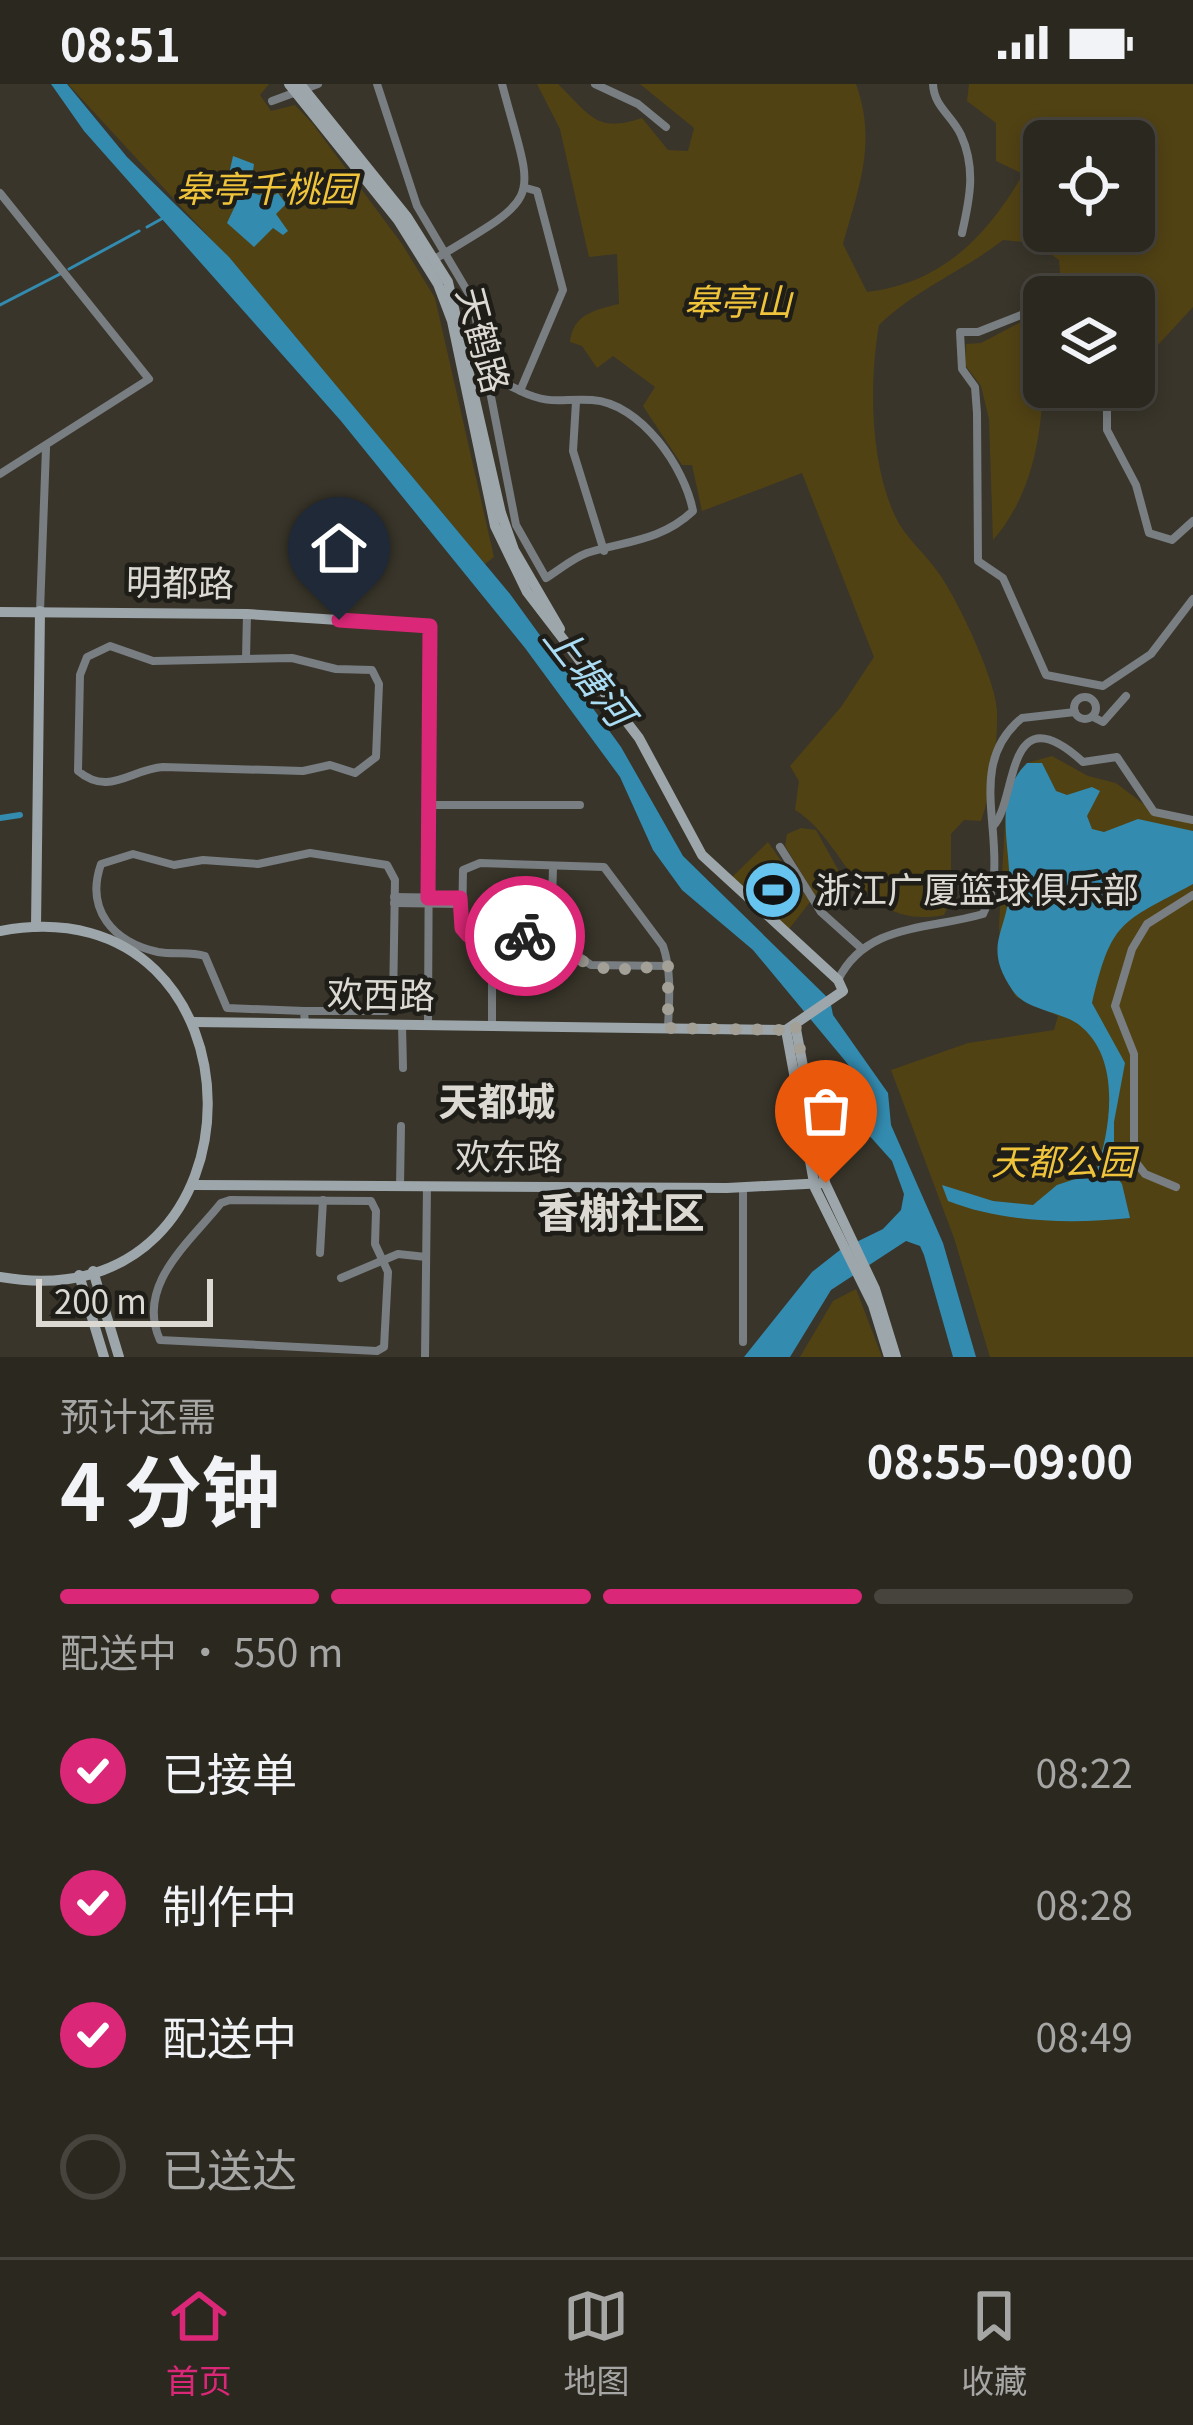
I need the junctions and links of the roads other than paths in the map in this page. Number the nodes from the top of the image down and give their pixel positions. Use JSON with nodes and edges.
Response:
{"nodes":[{"id":1,"x":318,"y":84,"type":"edge"},
{"id":2,"x":377,"y":84,"type":"edge"},
{"id":3,"x":502,"y":84,"type":"edge"},
{"id":4,"x":595,"y":84,"type":"edge"},
{"id":5,"x":933,"y":84,"type":"edge"},
{"id":6,"x":297,"y":87,"type":"edge"},
{"id":7,"x":272,"y":101,"type":"dead end"},
{"id":8,"x":666,"y":128,"type":"dead end"},
{"id":9,"x":526,"y":188,"type":"junction"},
{"id":10,"x":0,"y":194,"type":"edge"},
{"id":11,"x":962,"y":232,"type":"dead end"},
{"id":12,"x":440,"y":256,"type":"junction"},
{"id":13,"x":1023,"y":314,"type":"edge"},
{"id":14,"x":490,"y":377,"type":"junction"},
{"id":15,"x":520,"y":391,"type":"junction"},
{"id":16,"x":576,"y":402,"type":"junction"},
{"id":17,"x":1107,"y":408,"type":"edge"},
{"id":18,"x":46,"y":447,"type":"junction"},
{"id":19,"x":0,"y":474,"type":"edge"},
{"id":20,"x":1193,"y":521,"type":"edge"},
{"id":21,"x":604,"y":550,"type":"junction"},
{"id":22,"x":1193,"y":599,"type":"edge"},
{"id":23,"x":40,"y":610,"type":"junction"},
{"id":24,"x":0,"y":612,"type":"edge"},
{"id":25,"x":247,"y":614,"type":"junction"},
{"id":26,"x":430,"y":626,"type":"joint"},
{"id":27,"x":563,"y":637,"type":"junction"},
{"id":28,"x":246,"y":658,"type":"junction"},
{"id":29,"x":1126,"y":696,"type":"dead end"},
{"id":30,"x":1077,"y":715,"type":"junction"},
{"id":31,"x":1093,"y":717,"type":"junction"},
{"id":32,"x":430,"y":805,"type":"junction"},
{"id":33,"x":580,"y":805,"type":"dead end"},
{"id":34,"x":1193,"y":820,"type":"edge"},
{"id":35,"x":992,"y":826,"type":"junction"},
{"id":36,"x":780,"y":847,"type":"dead end"},
{"id":37,"x":553,"y":867,"type":"junction"},
{"id":38,"x":1193,"y":895,"type":"edge"},
{"id":39,"x":394,"y":900,"type":"junction"},
{"id":40,"x":428,"y":901,"type":"junction"},
{"id":41,"x":460,"y":901,"type":"junction"},
{"id":42,"x":36,"y":927,"type":"junction"},
{"id":43,"x":0,"y":931,"type":"edge"},
{"id":44,"x":492,"y":936,"type":"junction"},
{"id":45,"x":551,"y":936,"type":"junction"},
{"id":46,"x":860,"y":946,"type":"junction"},
{"id":47,"x":668,"y":966,"type":"junction"},
{"id":48,"x":838,"y":980,"type":"junction"},
{"id":49,"x":304,"y":1017,"type":"junction"},
{"id":50,"x":192,"y":1022,"type":"junction"},
{"id":51,"x":402,"y":1025,"type":"junction"},
{"id":52,"x":428,"y":1025,"type":"junction"},
{"id":53,"x":492,"y":1026,"type":"junction"},
{"id":54,"x":790,"y":1027,"type":"junction"},
{"id":55,"x":668,"y":1028,"type":"junction"},
{"id":56,"x":403,"y":1068,"type":"dead end"},
{"id":57,"x":401,"y":1126,"type":"dead end"},
{"id":58,"x":192,"y":1185,"type":"junction"},
{"id":59,"x":820,"y":1185,"type":"junction"},
{"id":60,"x":400,"y":1186,"type":"junction"},
{"id":61,"x":427,"y":1186,"type":"junction"},
{"id":62,"x":1176,"y":1187,"type":"dead end"},
{"id":63,"x":743,"y":1188,"type":"junction"},
{"id":64,"x":254,"y":1192,"type":"junction"},
{"id":65,"x":323,"y":1199,"type":"junction"},
{"id":66,"x":320,"y":1252,"type":"dead end"},
{"id":67,"x":386,"y":1257,"type":"junction"},
{"id":68,"x":426,"y":1257,"type":"junction"},
{"id":69,"x":93,"y":1271,"type":"junction"},
{"id":70,"x":79,"y":1275,"type":"junction"},
{"id":71,"x":0,"y":1276,"type":"edge"},
{"id":72,"x":341,"y":1278,"type":"dead end"},
{"id":73,"x":742,"y":1342,"type":"dead end"},
{"id":74,"x":104,"y":1357,"type":"edge"},
{"id":75,"x":119,"y":1357,"type":"edge"},
{"id":76,"x":425,"y":1357,"type":"edge"},
{"id":77,"x":892,"y":1357,"type":"edge"}],
"edges":[{"from":1,"to":6,"type":"street"},
{"from":2,"to":12,"type":"street"},
{"from":3,"to":9,"type":"street"},
{"from":4,"to":8,"type":"street"},
{"from":5,"to":11,"type":"street"},
{"from":6,"to":7,"type":"street"},
{"from":6,"to":12,"type":"main road","name":"天鹤路"},
{"from":6,"to":27,"type":"main road","name":"天鹤路"},
{"from":9,"to":12,"type":"street"},
{"from":9,"to":15,"type":"street"},
{"from":10,"to":18,"type":"street"},
{"from":12,"to":14,"type":"street"},
{"from":12,"to":27,"type":"main road","name":"天鹤路"},
{"from":13,"to":22,"type":"street"},
{"from":14,"to":15,"type":"street"},
{"from":14,"to":21,"type":"street"},
{"from":15,"to":16,"type":"street"},
{"from":16,"to":21,"type":"street"},
{"from":16,"to":21,"type":"street"},
{"from":17,"to":20,"type":"street"},
{"from":18,"to":19,"type":"street"},
{"from":18,"to":23,"type":"street"},
{"from":23,"to":24,"type":"main road","name":"明都路"},
{"from":23,"to":25,"type":"main road","name":"明都路"},
{"from":23,"to":42,"type":"main road"},
{"from":25,"to":26,"type":"main road","name":"明都路"},
{"from":25,"to":28,"type":"street"},
{"from":26,"to":32,"type":"street"},
{"from":27,"to":48,"type":"main road","name":"天鹤路"},
{"from":28,"to":28,"type":"street"},
{"from":29,"to":31,"type":"street"},
{"from":30,"to":31,"type":"street"},
{"from":30,"to":31,"type":"street"},
{"from":30,"to":35,"type":"street"},
{"from":32,"to":33,"type":"street"},
{"from":32,"to":40,"type":"street"},
{"from":34,"to":35,"type":"street"},
{"from":35,"to":46,"type":"street"},
{"from":36,"to":46,"type":"street"},
{"from":37,"to":41,"type":"street"},
{"from":37,"to":45,"type":"street"},
{"from":37,"to":47,"type":"street"},
{"from":38,"to":62,"type":"street"},
{"from":39,"to":40,"type":"street"},
{"from":39,"to":49,"type":"street"},
{"from":39,"to":49,"type":"street"},
{"from":40,"to":41,"type":"street"},
{"from":40,"to":52,"type":"street"},
{"from":41,"to":44,"type":"street"},
{"from":42,"to":43,"type":"main road"},
{"from":42,"to":50,"type":"main road"},
{"from":44,"to":45,"type":"street"},
{"from":44,"to":53,"type":"street"},
{"from":45,"to":47,"type":"street"},
{"from":46,"to":48,"type":"street"},
{"from":47,"to":55,"type":"street"},
{"from":48,"to":54,"type":"main road"},
{"from":49,"to":50,"type":"main road","name":"欢西路"},
{"from":49,"to":51,"type":"main road","name":"欢西路"},
{"from":50,"to":58,"type":"main road"},
{"from":51,"to":52,"type":"main road","name":"欢西路"},
{"from":51,"to":56,"type":"street"},
{"from":52,"to":53,"type":"main road","name":"欢西路"},
{"from":53,"to":55,"type":"main road","name":"欢西路"},
{"from":54,"to":55,"type":"main road","name":"欢西路"},
{"from":54,"to":59,"type":"main road"},
{"from":57,"to":60,"type":"street"},
{"from":58,"to":64,"type":"main road","name":"欢东路"},
{"from":58,"to":69,"type":"main road"},
{"from":59,"to":63,"type":"main road","name":"欢东路"},
{"from":59,"to":77,"type":"main road"},
{"from":60,"to":61,"type":"main road","name":"欢东路"},
{"from":60,"to":64,"type":"main road","name":"欢东路"},
{"from":61,"to":63,"type":"main road","name":"欢东路"},
{"from":61,"to":68,"type":"street"},
{"from":63,"to":73,"type":"street"},
{"from":64,"to":65,"type":"street"},
{"from":64,"to":67,"type":"street"},
{"from":65,"to":66,"type":"street"},
{"from":65,"to":67,"type":"street"},
{"from":67,"to":68,"type":"street"},
{"from":67,"to":72,"type":"street"},
{"from":68,"to":76,"type":"street"},
{"from":69,"to":70,"type":"main road"},
{"from":69,"to":75,"type":"main road"},
{"from":70,"to":71,"type":"main road"},
{"from":70,"to":74,"type":"main road"}]}
